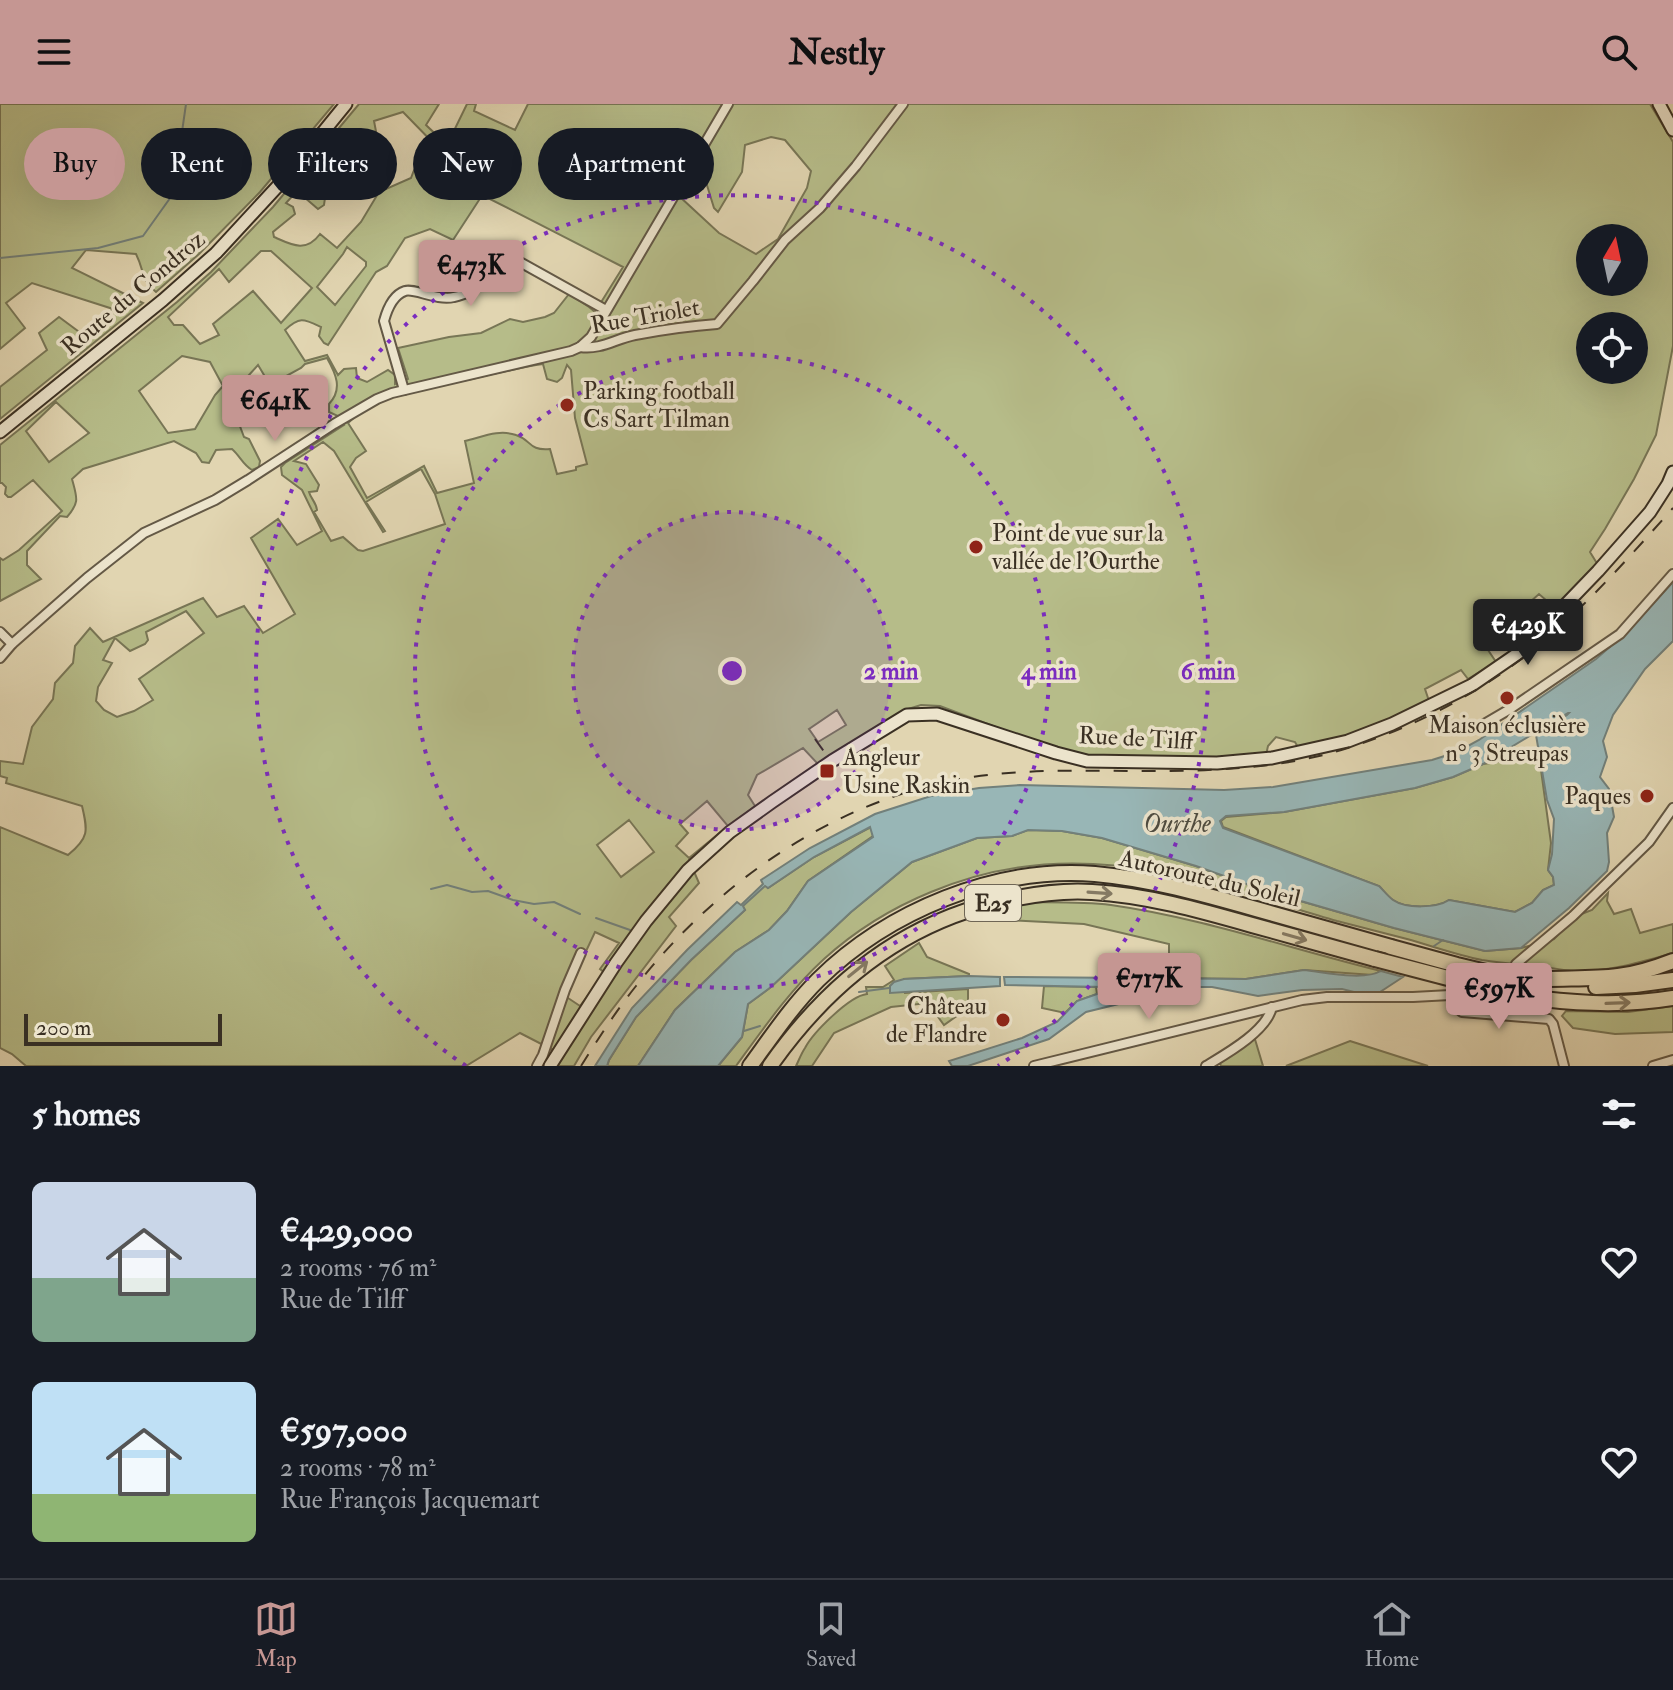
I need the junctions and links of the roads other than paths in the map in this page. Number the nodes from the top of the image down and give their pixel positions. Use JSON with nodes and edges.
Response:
{"nodes":[{"id":1,"x":346,"y":104,"type":"edge"},
{"id":2,"x":728,"y":104,"type":"edge"},
{"id":3,"x":903,"y":104,"type":"edge"},
{"id":4,"x":1659,"y":104,"type":"edge"},
{"id":5,"x":1673,"y":130,"type":"edge"},
{"id":6,"x":606,"y":310,"type":"junction"},
{"id":7,"x":580,"y":347,"type":"junction"},
{"id":8,"x":404,"y":390,"type":"junction"},
{"id":9,"x":0,"y":432,"type":"edge"},
{"id":10,"x":1673,"y":472,"type":"edge"},
{"id":11,"x":1673,"y":574,"type":"edge"},
{"id":12,"x":0,"y":632,"type":"edge"},
{"id":13,"x":12,"y":644,"type":"junction"},
{"id":14,"x":0,"y":658,"type":"edge"},
{"id":15,"x":1481,"y":726,"type":"dead end"},
{"id":16,"x":1673,"y":808,"type":"edge"},
{"id":17,"x":581,"y":953,"type":"dead end"},
{"id":18,"x":1673,"y":961,"type":"edge"},
{"id":19,"x":1516,"y":964,"type":"tunnel mouth"},
{"id":20,"x":1673,"y":980,"type":"edge"},
{"id":21,"x":1524,"y":981,"type":"junction"},
{"id":22,"x":1673,"y":998,"type":"edge"},
{"id":23,"x":1272,"y":1007,"type":"junction"},
{"id":24,"x":803,"y":1024,"type":"junction"},
{"id":25,"x":1673,"y":1060,"type":"edge"},
{"id":26,"x":537,"y":1066,"type":"edge"},
{"id":27,"x":550,"y":1066,"type":"edge"},
{"id":28,"x":750,"y":1066,"type":"edge"},
{"id":29,"x":770,"y":1066,"type":"edge"},
{"id":30,"x":782,"y":1066,"type":"edge"},
{"id":31,"x":1034,"y":1066,"type":"edge"},
{"id":32,"x":1206,"y":1066,"type":"edge"},
{"id":33,"x":1564,"y":1066,"type":"edge"},
{"id":34,"x":1653,"y":1066,"type":"edge"}],
"edges":[{"from":1,"to":9,"type":"main road","name":"Route du Condroz"},
{"from":2,"to":6,"type":"street"},
{"from":3,"to":7,"type":"street","name":"Rue Triolet"},
{"from":4,"to":5,"type":"main road"},
{"from":6,"to":7,"type":"street"},
{"from":6,"to":8,"type":"street"},
{"from":7,"to":8,"type":"street","name":"Rue Triolet"},
{"from":8,"to":13,"type":"street","name":"Rue Triolet"},
{"from":10,"to":27,"type":"main road","name":"Rue de Tilff"},
{"from":11,"to":15,"type":"street"},
{"from":12,"to":13,"type":"street"},
{"from":13,"to":14,"type":"street","name":"Rue Triolet"},
{"from":16,"to":19,"type":"street"},
{"from":17,"to":26,"type":"street"},
{"from":18,"to":21,"type":"highway"},
{"from":20,"to":21,"type":"highway","name":"Autoroute du Soleil","number":"E25"},
{"from":21,"to":28,"type":"highway","name":"Autoroute du Soleil","number":"E25","bridge":true},
{"from":24,"to":22,"type":"highway","name":"Autoroute du Soleil","number":"E25","one_way":true,"bridge":true},
{"from":23,"to":31,"type":"street"},
{"from":23,"to":32,"type":"street"},
{"from":23,"to":33,"type":"street"},
{"from":24,"to":29,"type":"highway","name":"Autoroute du Soleil","number":"E25"},
{"from":24,"to":30,"type":"highway"},
{"from":25,"to":34,"type":"street"}]}
